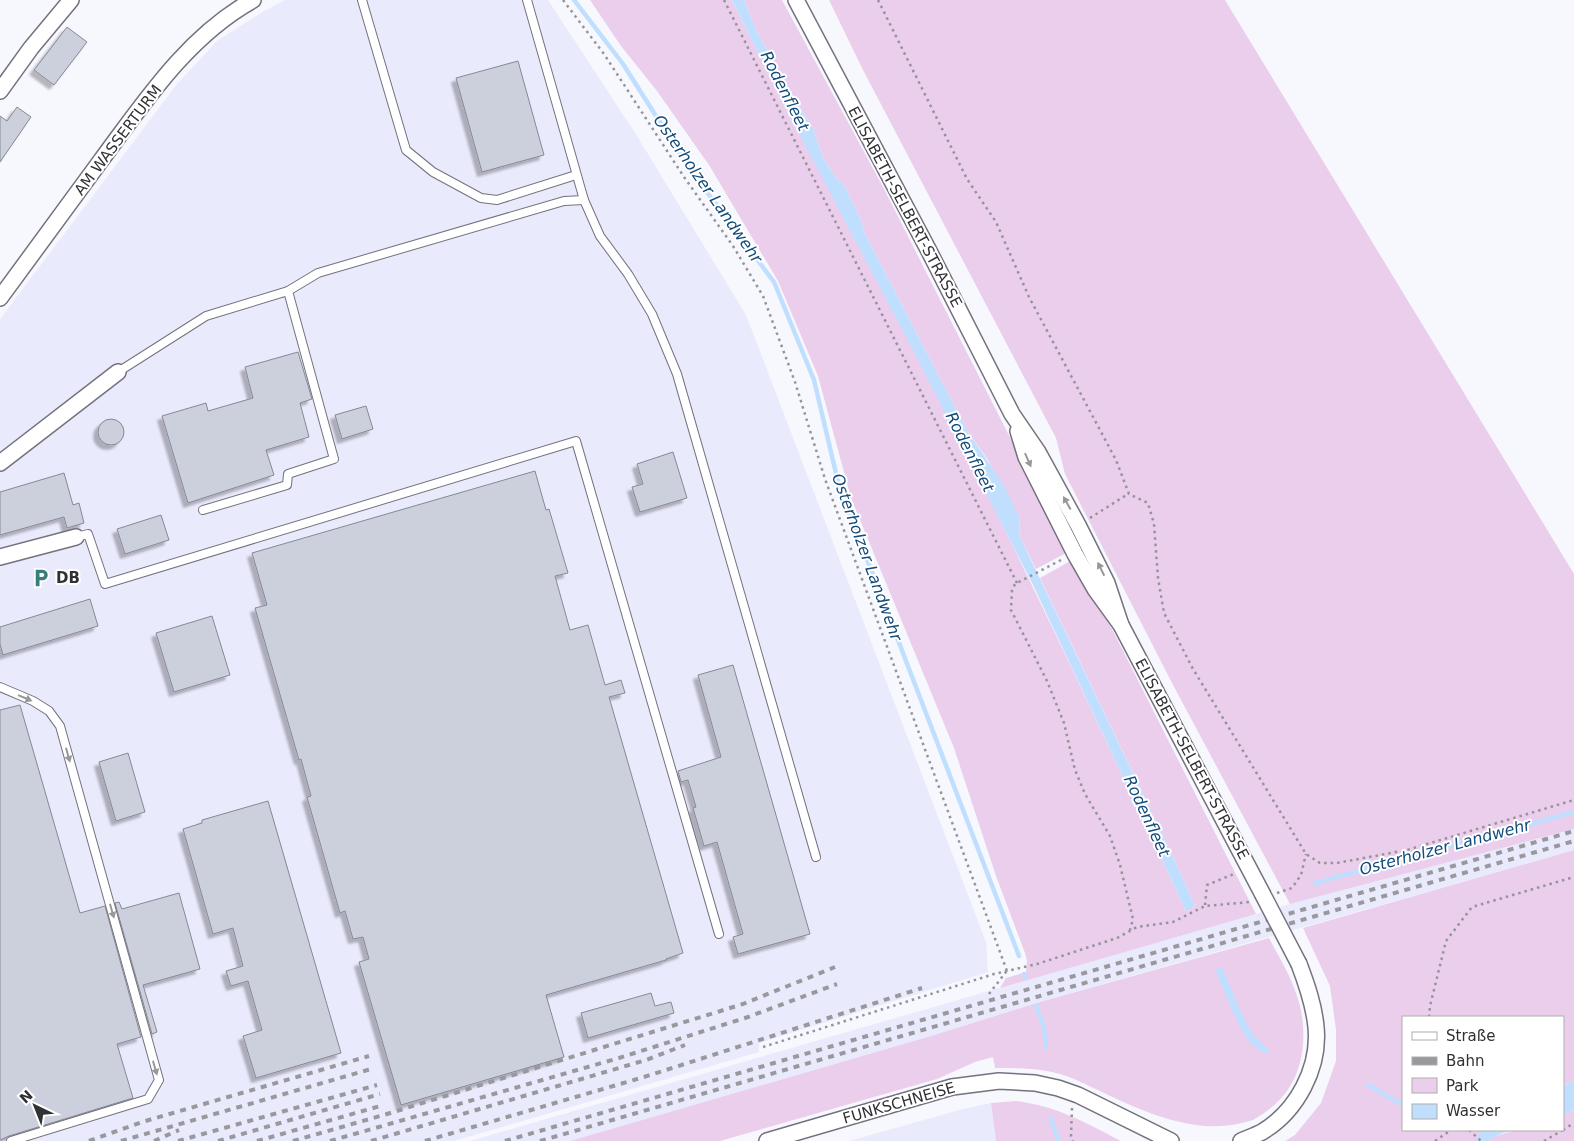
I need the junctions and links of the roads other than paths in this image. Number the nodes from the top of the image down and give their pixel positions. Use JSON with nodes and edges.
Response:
{"nodes":[{"id":1,"x":71,"y":0,"type":"edge"},
{"id":2,"x":253,"y":0,"type":"edge"},
{"id":3,"x":362,"y":0,"type":"edge"},
{"id":4,"x":527,"y":0,"type":"edge"},
{"id":5,"x":796,"y":0,"type":"edge"},
{"id":6,"x":0,"y":91,"type":"edge"},
{"id":7,"x":576,"y":175,"type":"junction"},
{"id":8,"x":584,"y":200,"type":"junction"},
{"id":9,"x":288,"y":292,"type":"junction"},
{"id":10,"x":0,"y":298,"type":"edge"},
{"id":11,"x":118,"y":372,"type":"joint"},
{"id":12,"x":1012,"y":414,"type":"junction"},
{"id":13,"x":0,"y":463,"type":"edge"},
{"id":14,"x":203,"y":510,"type":"dead end"},
{"id":15,"x":76,"y":537,"type":"joint"},
{"id":16,"x":0,"y":557,"type":"edge"},
{"id":17,"x":1121,"y":625,"type":"junction"},
{"id":18,"x":0,"y":688,"type":"edge"},
{"id":19,"x":816,"y":856,"type":"dead end"},
{"id":20,"x":719,"y":934,"type":"dead end"},
{"id":21,"x":11,"y":1141,"type":"edge"},
{"id":22,"x":767,"y":1141,"type":"edge"},
{"id":23,"x":1171,"y":1141,"type":"edge"},
{"id":24,"x":1241,"y":1141,"type":"edge"}],
"edges":[{"from":1,"to":6,"type":"street"},
{"from":2,"to":10,"type":"street","name":"AM WASSERTURM"},
{"from":3,"to":7,"type":"lane"},
{"from":4,"to":7,"type":"lane"},
{"from":5,"to":12,"type":"street","name":"ELISABETH-SELBERT-STRASSE"},
{"from":7,"to":8,"type":"lane"},
{"from":8,"to":9,"type":"lane"},
{"from":8,"to":19,"type":"lane"},
{"from":9,"to":11,"type":"lane"},
{"from":9,"to":14,"type":"lane"},
{"from":11,"to":13,"type":"street"},
{"from":17,"to":12,"type":"street","name":"ELISABETH-SELBERT-STRASSE","one_way":true},
{"from":12,"to":17,"type":"street","name":"ELISABETH-SELBERT-STRASSE","one_way":true},
{"from":15,"to":16,"type":"street"},
{"from":15,"to":20,"type":"lane"},
{"from":17,"to":24,"type":"street","name":"ELISABETH-SELBERT-STRASSE","bridge":true},
{"from":18,"to":21,"type":"lane","one_way":true},
{"from":22,"to":23,"type":"street","name":"FUNKSCHNEISE"}]}
